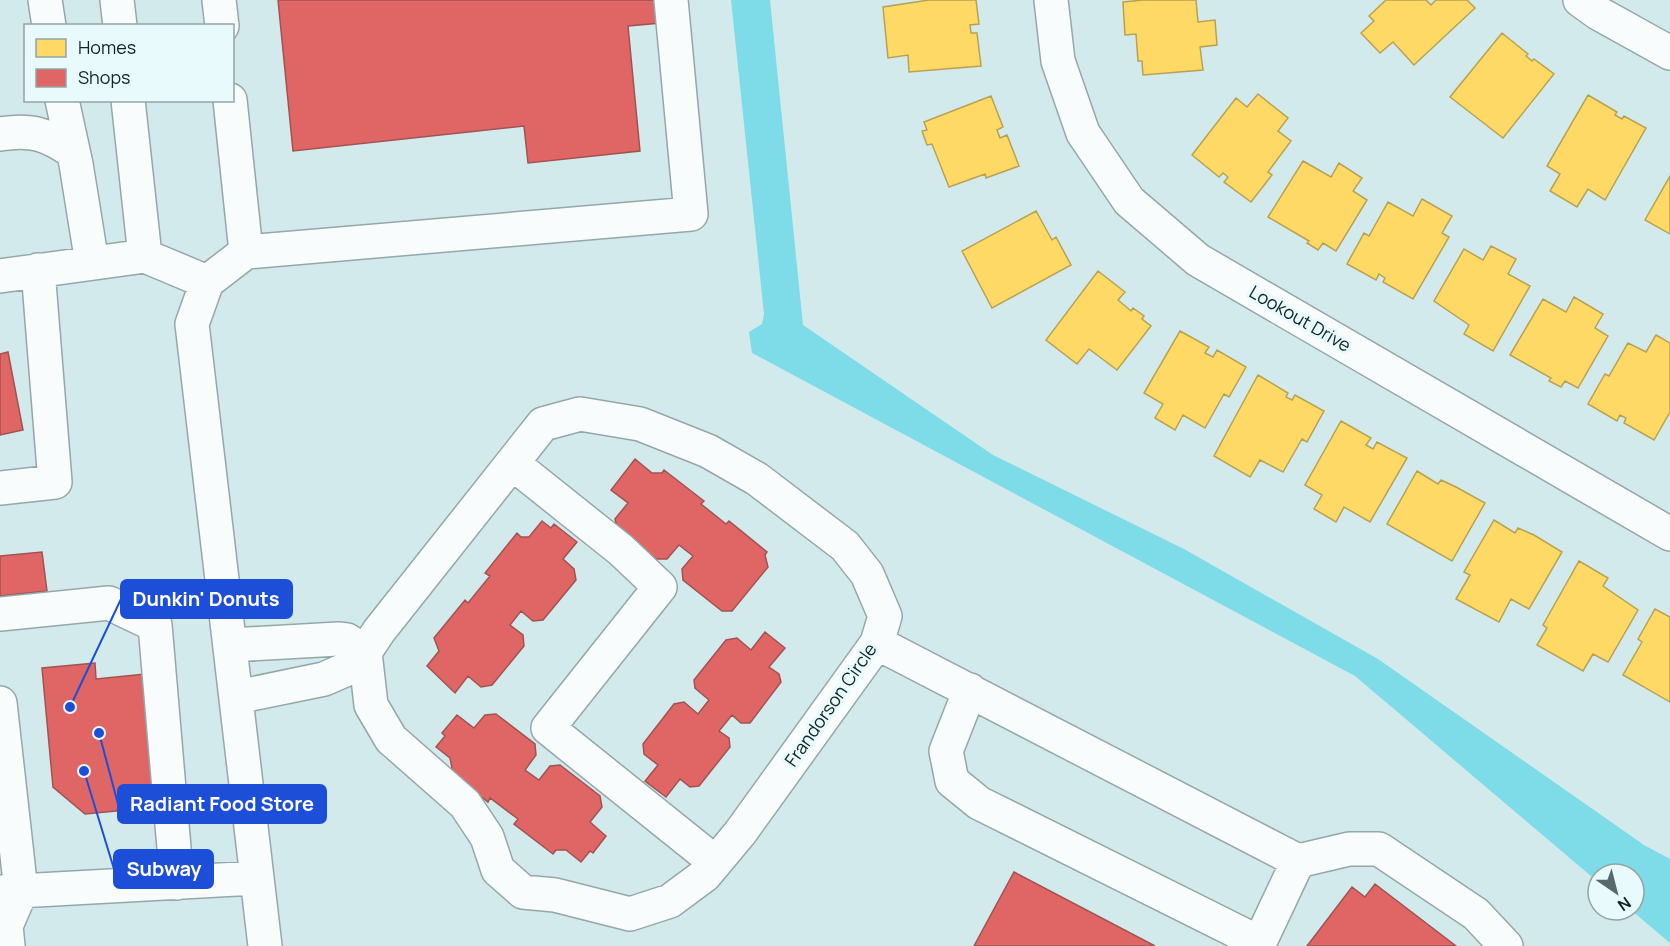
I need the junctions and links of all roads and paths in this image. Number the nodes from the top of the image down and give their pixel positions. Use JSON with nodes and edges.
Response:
{"nodes":[{"id":1,"x":45,"y":0,"type":"edge"},
{"id":2,"x":117,"y":0,"type":"edge"},
{"id":3,"x":219,"y":0,"type":"edge"},
{"id":4,"x":671,"y":0,"type":"edge"},
{"id":5,"x":1051,"y":0,"type":"edge"},
{"id":6,"x":1580,"y":0,"type":"edge"},
{"id":7,"x":49,"y":24,"type":"edge"},
{"id":8,"x":120,"y":24,"type":"edge"},
{"id":9,"x":222,"y":24,"type":"edge"},
{"id":10,"x":1670,"y":53,"type":"edge"},
{"id":11,"x":62,"y":102,"type":"edge"},
{"id":12,"x":128,"y":102,"type":"edge"},
{"id":13,"x":230,"y":102,"type":"edge"},
{"id":14,"x":0,"y":134,"type":"edge"},
{"id":15,"x":74,"y":152,"type":"junction"},
{"id":16,"x":246,"y":252,"type":"junction"},
{"id":17,"x":146,"y":256,"type":"junction"},
{"id":18,"x":92,"y":262,"type":"junction"},
{"id":19,"x":38,"y":270,"type":"junction"},
{"id":20,"x":0,"y":276,"type":"edge"},
{"id":21,"x":207,"y":282,"type":"junction"},
{"id":22,"x":512,"y":463,"type":"junction"},
{"id":23,"x":0,"y":488,"type":"edge"},
{"id":24,"x":1670,"y":534,"type":"edge"},
{"id":25,"x":0,"y":614,"type":"edge"},
{"id":26,"x":877,"y":643,"type":"junction"},
{"id":27,"x":231,"y":645,"type":"junction"},
{"id":28,"x":365,"y":652,"type":"junction"},
{"id":29,"x":970,"y":690,"type":"junction"},
{"id":30,"x":237,"y":697,"type":"junction"},
{"id":31,"x":0,"y":703,"type":"edge"},
{"id":32,"x":1298,"y":861,"type":"junction"},
{"id":33,"x":715,"y":862,"type":"junction"},
{"id":34,"x":257,"y":879,"type":"junction"},
{"id":35,"x":177,"y":883,"type":"junction"},
{"id":36,"x":10,"y":892,"type":"edge"},
{"id":37,"x":1259,"y":944,"type":"edge"},
{"id":38,"x":8,"y":946,"type":"edge"},
{"id":39,"x":266,"y":946,"type":"edge"},
{"id":40,"x":1506,"y":946,"type":"edge"}],
"edges":[{"from":1,"to":7,"type":"street"},
{"from":2,"to":8,"type":"street"},
{"from":3,"to":9,"type":"street"},
{"from":4,"to":16,"type":"street"},
{"from":5,"to":24,"type":"street","name":"Lookout Drive"},
{"from":6,"to":10,"type":"street"},
{"from":11,"to":15,"type":"street"},
{"from":12,"to":17,"type":"street"},
{"from":13,"to":16,"type":"street"},
{"from":14,"to":15,"type":"street"},
{"from":15,"to":18,"type":"street"},
{"from":16,"to":21,"type":"street"},
{"from":17,"to":18,"type":"street"},
{"from":17,"to":21,"type":"street"},
{"from":18,"to":19,"type":"street"},
{"from":19,"to":20,"type":"street"},
{"from":19,"to":23,"type":"street"},
{"from":21,"to":27,"type":"street"},
{"from":22,"to":26,"type":"street","name":"Frandorson Circle"},
{"from":22,"to":28,"type":"street","name":"Frandorson Circle"},
{"from":22,"to":33,"type":"street"},
{"from":25,"to":35,"type":"street"},
{"from":26,"to":29,"type":"street"},
{"from":26,"to":33,"type":"street","name":"Frandorson Circle"},
{"from":27,"to":28,"type":"street"},
{"from":27,"to":30,"type":"street"},
{"from":28,"to":30,"type":"street","name":"Frandorson Circle"},
{"from":28,"to":33,"type":"street","name":"Frandorson Circle"},
{"from":29,"to":32,"type":"street"},
{"from":29,"to":37,"type":"street"},
{"from":30,"to":34,"type":"street"},
{"from":31,"to":36,"type":"street"},
{"from":32,"to":37,"type":"street"},
{"from":32,"to":40,"type":"street"},
{"from":34,"to":35,"type":"street"},
{"from":34,"to":39,"type":"street"},
{"from":35,"to":36,"type":"street"},
{"from":36,"to":38,"type":"street"}]}
